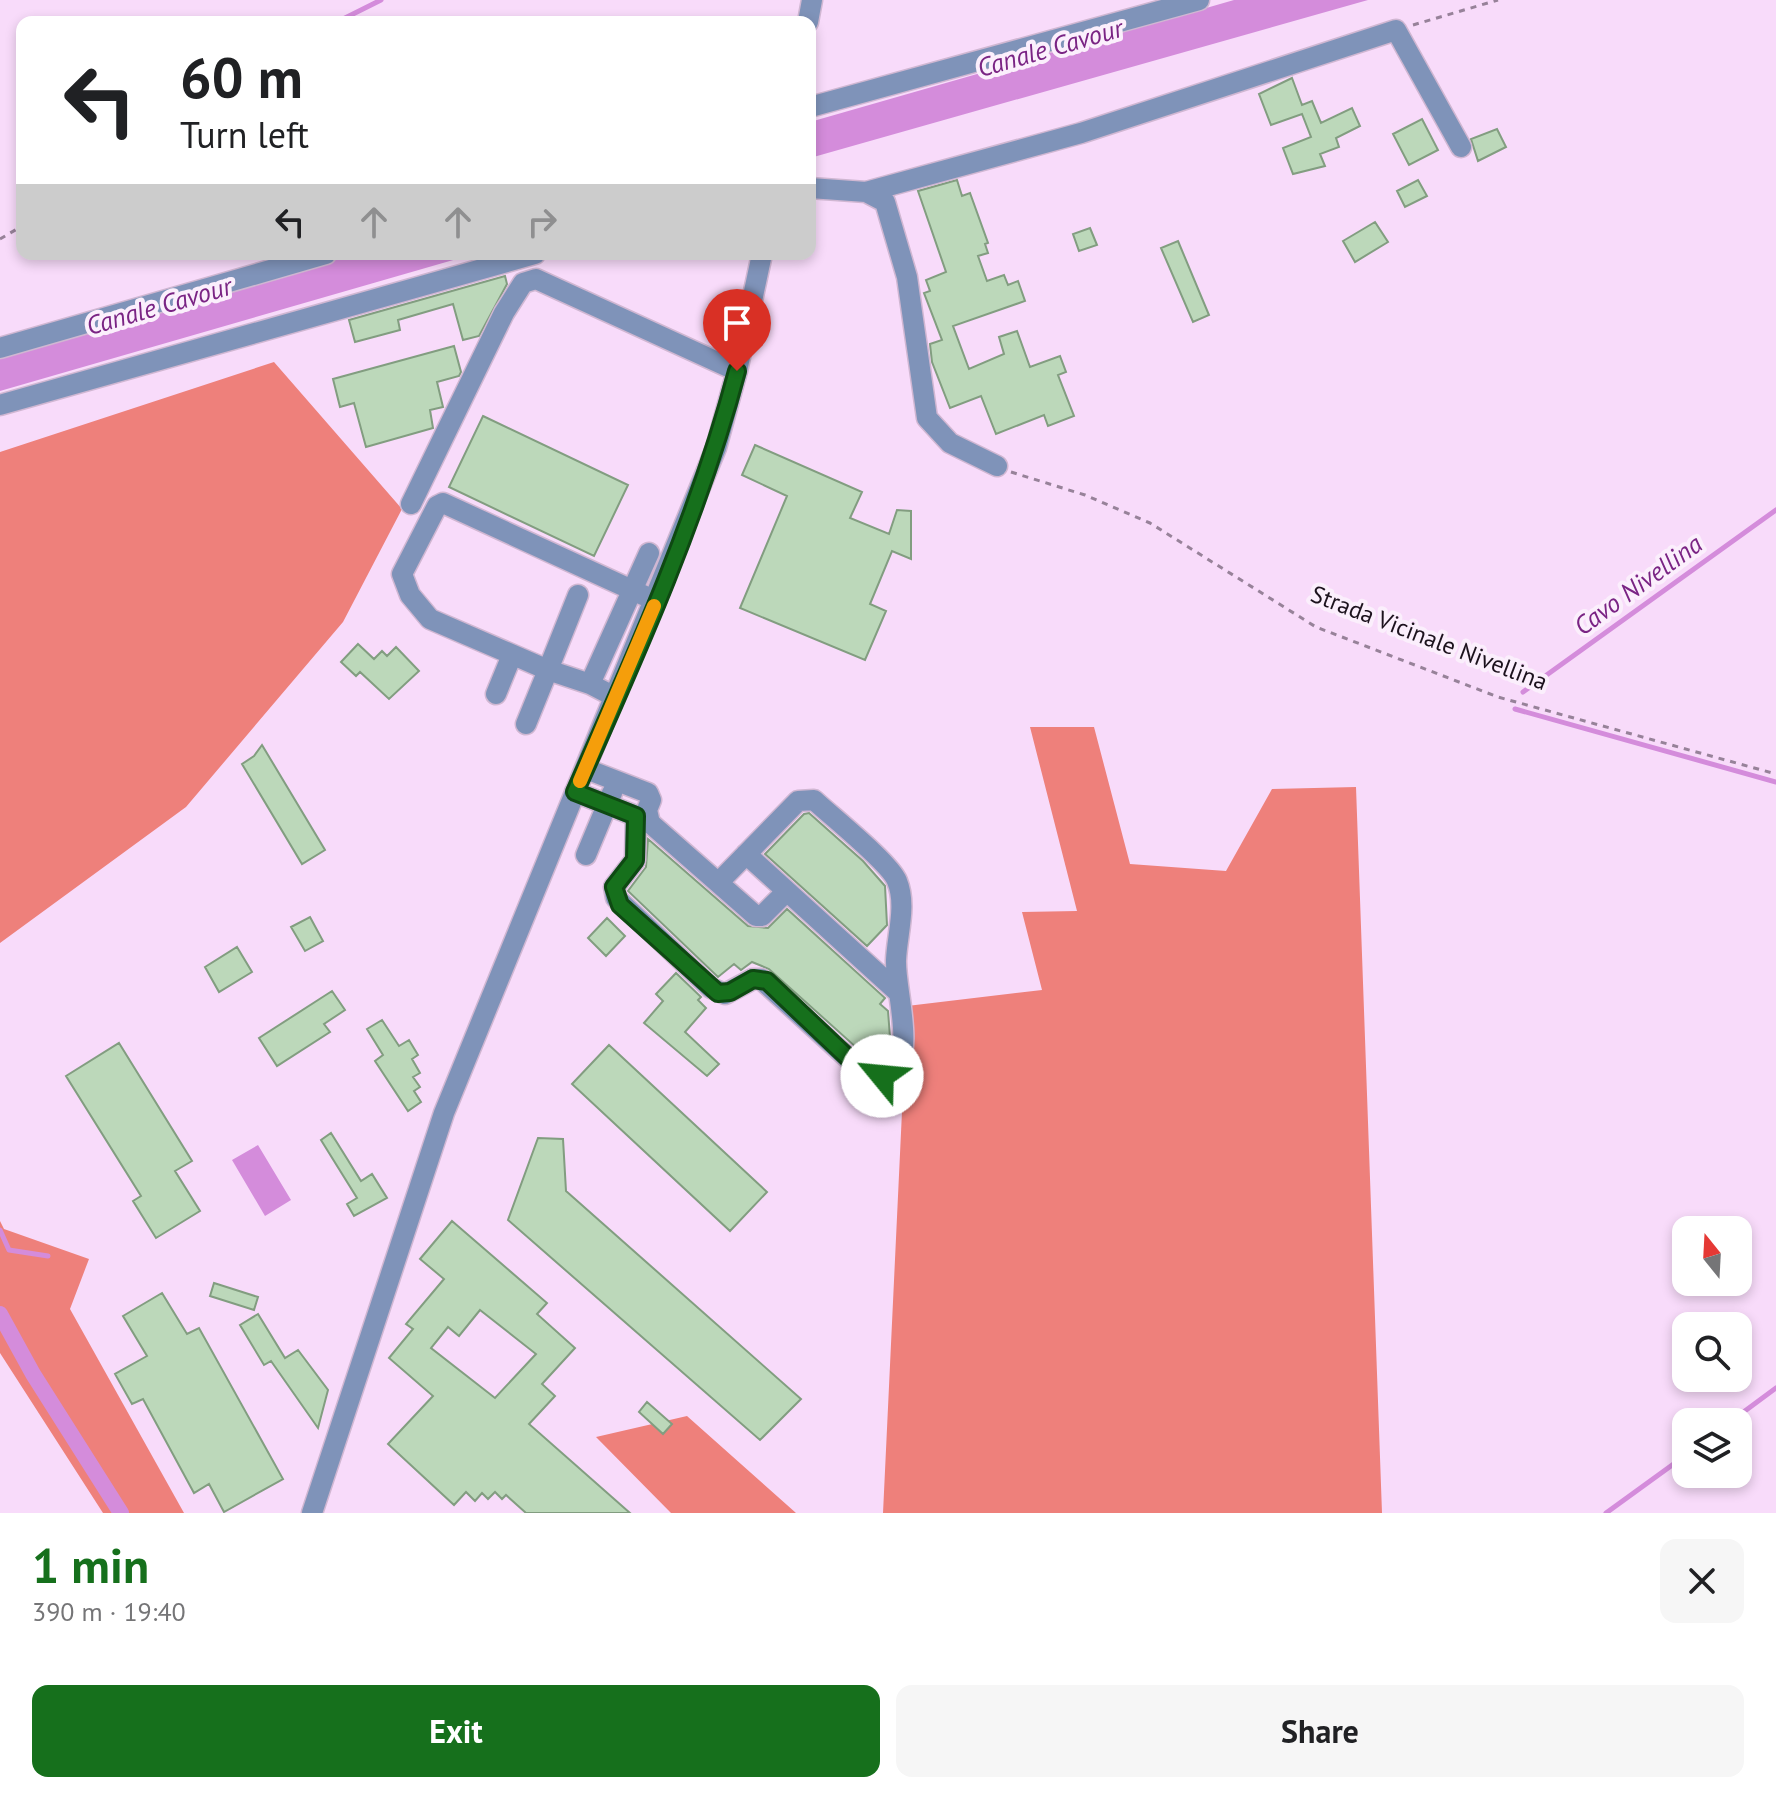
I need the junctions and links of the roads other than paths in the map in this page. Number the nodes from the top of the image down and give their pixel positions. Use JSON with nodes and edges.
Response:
{"nodes":[{"id":1,"x":1199,"y":0,"type":"edge"},
{"id":2,"x":816,"y":105,"type":"edge"},
{"id":3,"x":1461,"y":147,"type":"dead end"},
{"id":4,"x":816,"y":188,"type":"edge"},
{"id":5,"x":866,"y":192,"type":"junction"},
{"id":6,"x":305,"y":260,"type":"edge"},
{"id":7,"x":514,"y":260,"type":"edge"},
{"id":8,"x":761,"y":260,"type":"edge"},
{"id":9,"x":0,"y":348,"type":"edge"},
{"id":10,"x":737,"y":371,"type":"junction"},
{"id":11,"x":0,"y":405,"type":"edge"},
{"id":12,"x":997,"y":466,"type":"road end"},
{"id":13,"x":411,"y":504,"type":"dead end"},
{"id":14,"x":649,"y":553,"type":"dead end"},
{"id":15,"x":631,"y":591,"type":"junction"},
{"id":16,"x":578,"y":595,"type":"dead end"},
{"id":17,"x":656,"y":601,"type":"junction"},
{"id":18,"x":512,"y":655,"type":"junction"},
{"id":19,"x":548,"y":670,"type":"junction"},
{"id":20,"x":590,"y":684,"type":"junction"},
{"id":21,"x":496,"y":694,"type":"dead end"},
{"id":22,"x":615,"y":697,"type":"junction"},
{"id":23,"x":526,"y":724,"type":"dead end"},
{"id":24,"x":586,"y":769,"type":"junction"},
{"id":25,"x":617,"y":781,"type":"junction"},
{"id":26,"x":575,"y":792,"type":"junction"},
{"id":27,"x":607,"y":804,"type":"junction"},
{"id":28,"x":746,"y":854,"type":"junction"},
{"id":29,"x":586,"y":855,"type":"dead end"},
{"id":30,"x":719,"y":882,"type":"junction"},
{"id":31,"x":786,"y":892,"type":"junction"},
{"id":32,"x":899,"y":993,"type":"junction"},
{"id":33,"x":312,"y":1513,"type":"edge"}],
"edges":[{"from":1,"to":2,"type":"street"},
{"from":3,"to":5,"type":"street"},
{"from":4,"to":5,"type":"street"},
{"from":5,"to":12,"type":"street"},
{"from":6,"to":9,"type":"street"},
{"from":7,"to":11,"type":"street"},
{"from":8,"to":10,"type":"street"},
{"from":10,"to":13,"type":"street"},
{"from":10,"to":17,"type":"street"},
{"from":14,"to":15,"type":"street"},
{"from":15,"to":17,"type":"street"},
{"from":15,"to":18,"type":"street"},
{"from":15,"to":20,"type":"street"},
{"from":16,"to":19,"type":"street"},
{"from":17,"to":22,"type":"street"},
{"from":18,"to":19,"type":"street"},
{"from":18,"to":21,"type":"street"},
{"from":19,"to":20,"type":"street"},
{"from":19,"to":23,"type":"street"},
{"from":20,"to":22,"type":"street"},
{"from":22,"to":24,"type":"street"},
{"from":24,"to":25,"type":"street"},
{"from":24,"to":26,"type":"street"},
{"from":25,"to":27,"type":"street"},
{"from":25,"to":30,"type":"street"},
{"from":26,"to":27,"type":"street"},
{"from":26,"to":33,"type":"street"},
{"from":27,"to":29,"type":"street"},
{"from":27,"to":32,"type":"street"},
{"from":28,"to":30,"type":"street"},
{"from":28,"to":31,"type":"street"},
{"from":28,"to":32,"type":"street"},
{"from":30,"to":31,"type":"street"},
{"from":31,"to":32,"type":"street"}]}
